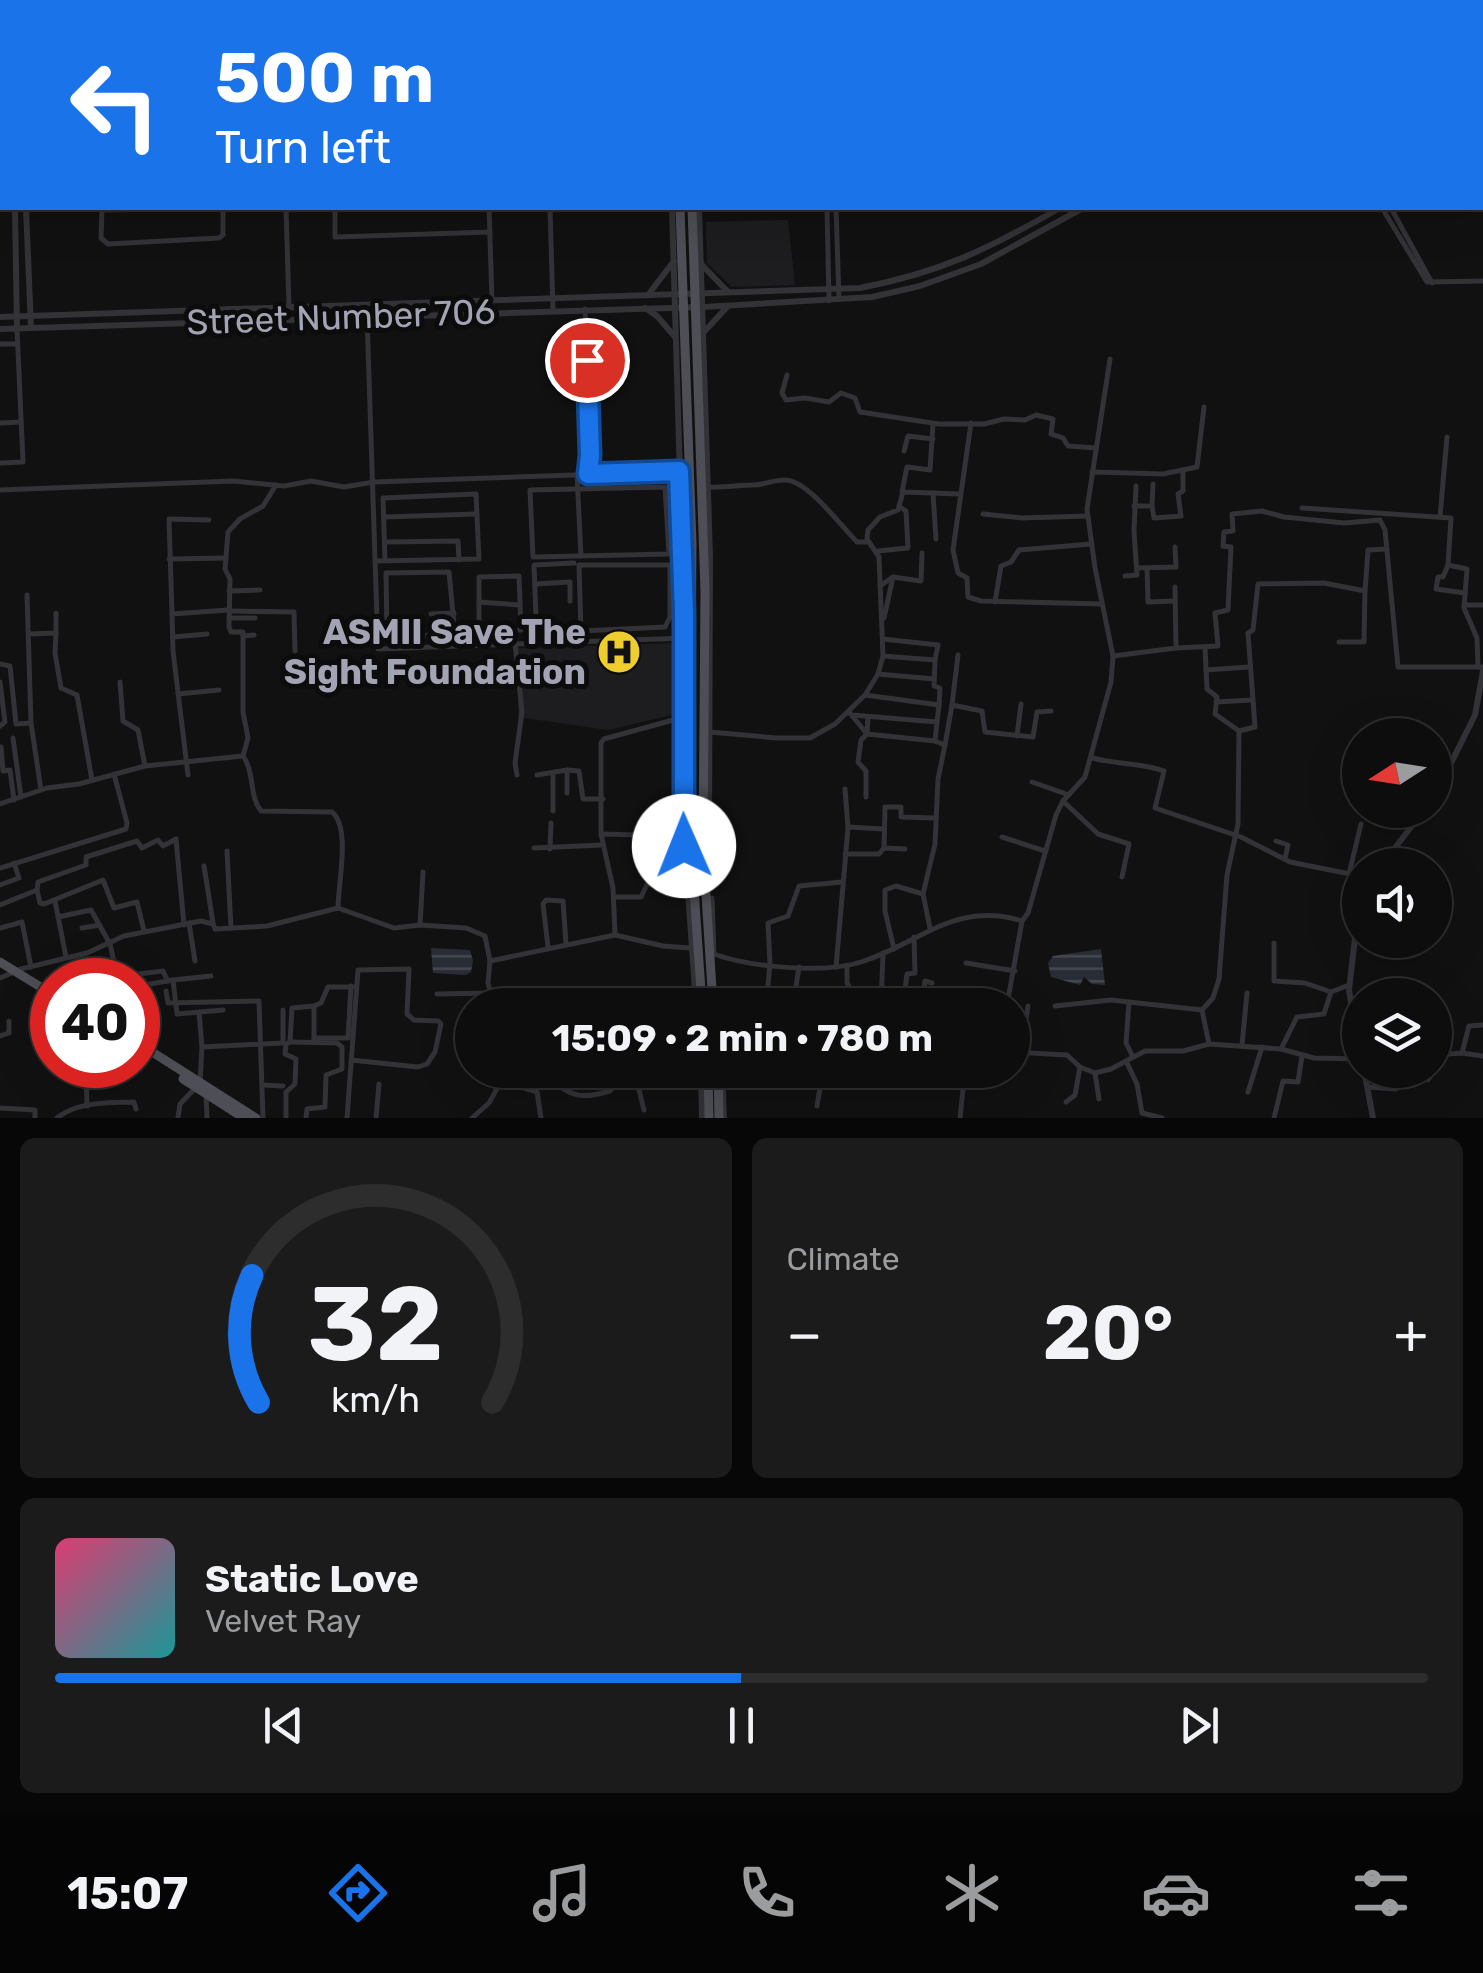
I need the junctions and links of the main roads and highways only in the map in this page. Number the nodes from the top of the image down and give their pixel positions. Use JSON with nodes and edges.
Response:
{"nodes":[{"id":1,"x":676,"y":210,"type":"edge"},
{"id":2,"x":696,"y":210,"type":"edge"},
{"id":3,"x":0,"y":959,"type":"edge"},
{"id":4,"x":30,"y":974,"type":"edge"},
{"id":5,"x":697,"y":988,"type":"edge"},
{"id":6,"x":714,"y":988,"type":"edge"},
{"id":7,"x":160,"y":1061,"type":"edge"},
{"id":8,"x":201,"y":1088,"type":"junction"},
{"id":9,"x":705,"y":1088,"type":"edge"},
{"id":10,"x":721,"y":1088,"type":"edge"},
{"id":11,"x":244,"y":1118,"type":"edge"},
{"id":12,"x":260,"y":1118,"type":"edge"},
{"id":13,"x":706,"y":1118,"type":"edge"},
{"id":14,"x":722,"y":1118,"type":"edge"}],
"edges":[{"from":1,"to":5,"type":"main road"},
{"from":2,"to":6,"type":"main road"},
{"from":3,"to":4,"type":"main road"},
{"from":7,"to":8,"type":"main road"},
{"from":8,"to":11,"type":"main road"},
{"from":8,"to":12,"type":"main road"},
{"from":9,"to":13,"type":"main road"},
{"from":10,"to":14,"type":"main road"}]}
